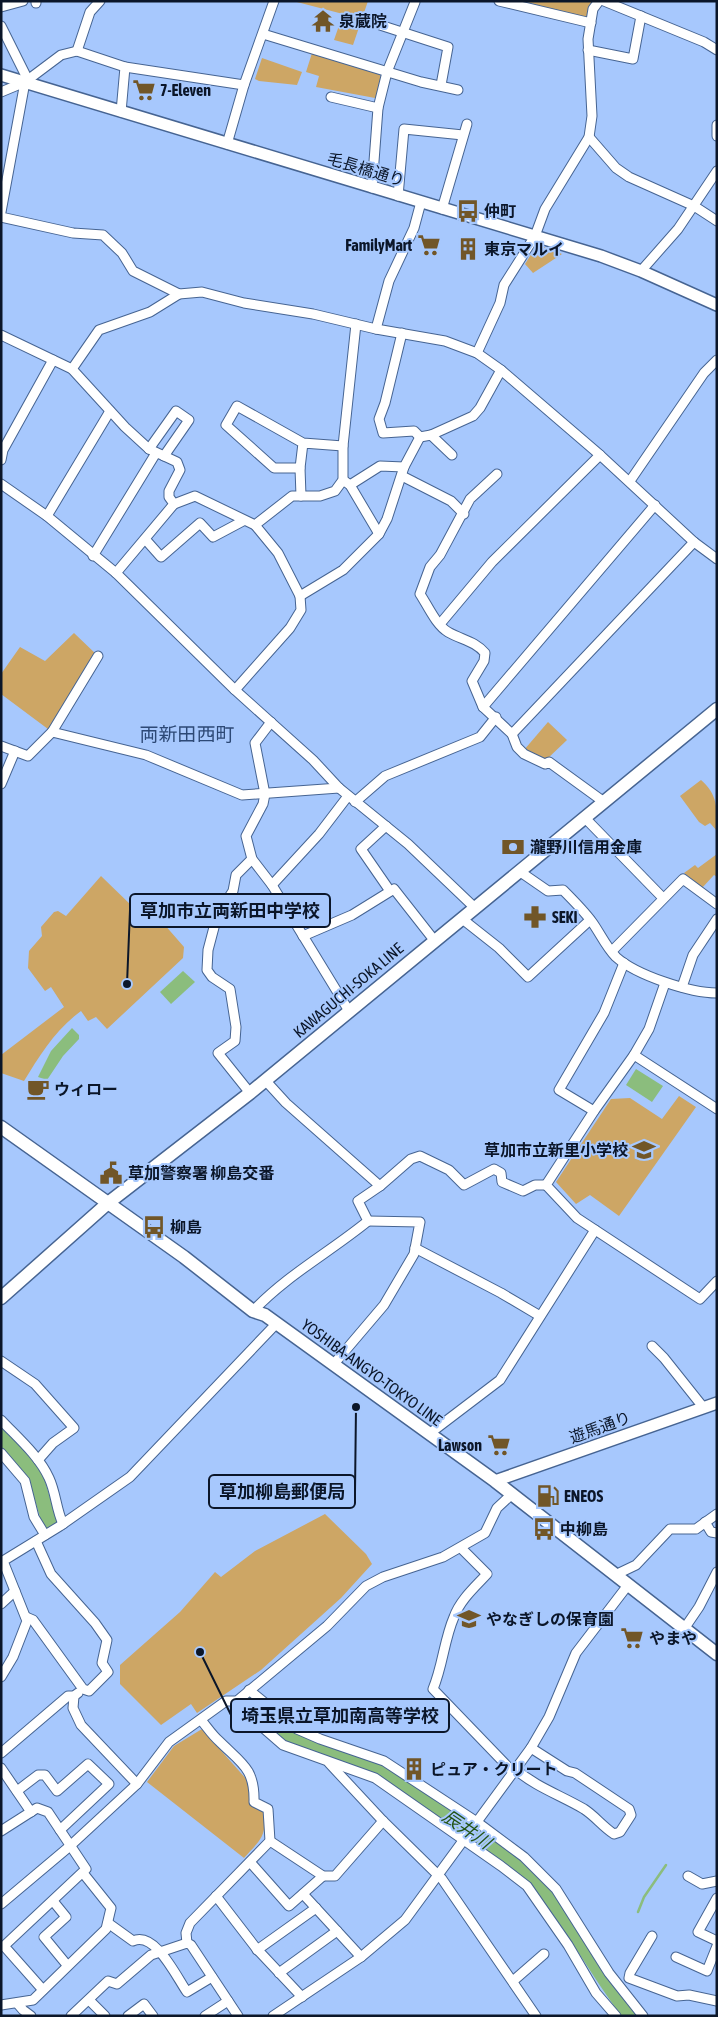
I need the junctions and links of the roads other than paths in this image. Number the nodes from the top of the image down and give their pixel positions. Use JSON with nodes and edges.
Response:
{"nodes":[{"id":1,"x":23,"y":1,"type":"edge"},
{"id":2,"x":100,"y":1,"type":"edge"},
{"id":3,"x":274,"y":1,"type":"edge"},
{"id":4,"x":499,"y":1,"type":"edge"},
{"id":5,"x":599,"y":1,"type":"edge"},
{"id":6,"x":604,"y":1,"type":"edge"},
{"id":7,"x":415,"y":2,"type":"dead end"},
{"id":8,"x":1,"y":7,"type":"edge"},
{"id":9,"x":641,"y":16,"type":"junction"},
{"id":10,"x":590,"y":23,"type":"junction"},
{"id":11,"x":380,"y":25,"type":"dead end"},
{"id":12,"x":1,"y":27,"type":"edge"},
{"id":13,"x":402,"y":32,"type":"junction"},
{"id":14,"x":263,"y":34,"type":"junction"},
{"id":15,"x":588,"y":50,"type":"junction"},
{"id":16,"x":717,"y":50,"type":"edge"},
{"id":17,"x":77,"y":52,"type":"junction"},
{"id":18,"x":125,"y":67,"type":"junction"},
{"id":19,"x":387,"y":72,"type":"junction"},
{"id":20,"x":1,"y":75,"type":"edge"},
{"id":21,"x":27,"y":81,"type":"junction"},
{"id":22,"x":244,"y":85,"type":"junction"},
{"id":23,"x":441,"y":85,"type":"junction"},
{"id":24,"x":458,"y":90,"type":"dead end"},
{"id":25,"x":1,"y":92,"type":"edge"},
{"id":26,"x":331,"y":98,"type":"dead end"},
{"id":27,"x":378,"y":108,"type":"junction"},
{"id":28,"x":121,"y":112,"type":"junction"},
{"id":29,"x":466,"y":124,"type":"dead end"},
{"id":30,"x":717,"y":125,"type":"edge"},
{"id":31,"x":463,"y":135,"type":"junction"},
{"id":32,"x":717,"y":136,"type":"edge"},
{"id":33,"x":589,"y":137,"type":"junction"},
{"id":34,"x":227,"y":144,"type":"junction"},
{"id":35,"x":717,"y":171,"type":"edge"},
{"id":36,"x":372,"y":188,"type":"junction"},
{"id":37,"x":398,"y":196,"type":"junction"},
{"id":38,"x":420,"y":202,"type":"junction"},
{"id":39,"x":694,"y":206,"type":"junction"},
{"id":40,"x":442,"y":209,"type":"junction"},
{"id":41,"x":1,"y":212,"type":"edge"},
{"id":42,"x":1,"y":217,"type":"edge"},
{"id":43,"x":717,"y":221,"type":"edge"},
{"id":44,"x":535,"y":236,"type":"junction"},
{"id":45,"x":641,"y":270,"type":"junction"},
{"id":46,"x":179,"y":294,"type":"junction"},
{"id":47,"x":717,"y":305,"type":"edge"},
{"id":48,"x":356,"y":324,"type":"junction"},
{"id":49,"x":376,"y":329,"type":"junction"},
{"id":50,"x":402,"y":333,"type":"junction"},
{"id":51,"x":1,"y":336,"type":"edge"},
{"id":52,"x":477,"y":353,"type":"junction"},
{"id":53,"x":53,"y":360,"type":"junction"},
{"id":54,"x":717,"y":360,"type":"edge"},
{"id":55,"x":72,"y":369,"type":"junction"},
{"id":56,"x":501,"y":370,"type":"junction"},
{"id":57,"x":110,"y":412,"type":"junction"},
{"id":58,"x":431,"y":435,"type":"junction"},
{"id":59,"x":420,"y":437,"type":"junction"},
{"id":60,"x":303,"y":443,"type":"junction"},
{"id":61,"x":343,"y":446,"type":"junction"},
{"id":62,"x":156,"y":453,"type":"junction"},
{"id":63,"x":452,"y":454,"type":"dead end"},
{"id":64,"x":600,"y":455,"type":"junction"},
{"id":65,"x":1,"y":460,"type":"edge"},
{"id":66,"x":300,"y":468,"type":"junction"},
{"id":67,"x":403,"y":472,"type":"junction"},
{"id":68,"x":497,"y":474,"type":"dead end"},
{"id":69,"x":630,"y":481,"type":"junction"},
{"id":70,"x":347,"y":483,"type":"junction"},
{"id":71,"x":1,"y":484,"type":"edge"},
{"id":72,"x":301,"y":496,"type":"junction"},
{"id":73,"x":174,"y":504,"type":"junction"},
{"id":74,"x":655,"y":505,"type":"junction"},
{"id":75,"x":464,"y":514,"type":"junction"},
{"id":76,"x":46,"y":516,"type":"junction"},
{"id":77,"x":244,"y":521,"type":"junction"},
{"id":78,"x":255,"y":525,"type":"junction"},
{"id":79,"x":379,"y":534,"type":"junction"},
{"id":80,"x":145,"y":539,"type":"junction"},
{"id":81,"x":694,"y":542,"type":"junction"},
{"id":82,"x":93,"y":556,"type":"junction"},
{"id":83,"x":717,"y":559,"type":"edge"},
{"id":84,"x":116,"y":573,"type":"junction"},
{"id":85,"x":300,"y":596,"type":"junction"},
{"id":86,"x":440,"y":624,"type":"junction"},
{"id":87,"x":98,"y":656,"type":"dead end"},
{"id":88,"x":235,"y":690,"type":"junction"},
{"id":89,"x":483,"y":706,"type":"junction"},
{"id":90,"x":717,"y":709,"type":"edge"},
{"id":91,"x":496,"y":717,"type":"junction"},
{"id":92,"x":271,"y":722,"type":"junction"},
{"id":93,"x":52,"y":732,"type":"junction"},
{"id":94,"x":512,"y":734,"type":"junction"},
{"id":95,"x":1,"y":746,"type":"edge"},
{"id":96,"x":15,"y":751,"type":"junction"},
{"id":97,"x":1,"y":784,"type":"edge"},
{"id":98,"x":338,"y":788,"type":"junction"},
{"id":99,"x":265,"y":794,"type":"junction"},
{"id":100,"x":351,"y":799,"type":"junction"},
{"id":101,"x":604,"y":802,"type":"junction"},
{"id":102,"x":585,"y":818,"type":"junction"},
{"id":103,"x":386,"y":826,"type":"junction"},
{"id":104,"x":252,"y":859,"type":"junction"},
{"id":105,"x":519,"y":871,"type":"junction"},
{"id":106,"x":272,"y":886,"type":"junction"},
{"id":107,"x":390,"y":890,"type":"junction"},
{"id":108,"x":663,"y":898,"type":"junction"},
{"id":109,"x":717,"y":904,"type":"edge"},
{"id":110,"x":474,"y":907,"type":"junction"},
{"id":111,"x":461,"y":918,"type":"junction"},
{"id":112,"x":717,"y":918,"type":"edge"},
{"id":113,"x":590,"y":920,"type":"junction"},
{"id":114,"x":303,"y":936,"type":"junction"},
{"id":115,"x":434,"y":940,"type":"junction"},
{"id":116,"x":612,"y":951,"type":"junction"},
{"id":117,"x":624,"y":963,"type":"junction"},
{"id":118,"x":665,"y":983,"type":"junction"},
{"id":119,"x":682,"y":987,"type":"junction"},
{"id":120,"x":717,"y":993,"type":"edge"},
{"id":121,"x":349,"y":1011,"type":"junction"},
{"id":122,"x":634,"y":1055,"type":"junction"},
{"id":123,"x":265,"y":1080,"type":"junction"},
{"id":124,"x":250,"y":1092,"type":"junction"},
{"id":125,"x":717,"y":1109,"type":"edge"},
{"id":126,"x":594,"y":1111,"type":"junction"},
{"id":127,"x":1,"y":1127,"type":"edge"},
{"id":128,"x":546,"y":1185,"type":"junction"},
{"id":129,"x":380,"y":1186,"type":"junction"},
{"id":130,"x":108,"y":1203,"type":"junction"},
{"id":131,"x":368,"y":1221,"type":"junction"},
{"id":132,"x":595,"y":1230,"type":"junction"},
{"id":133,"x":415,"y":1248,"type":"junction"},
{"id":134,"x":717,"y":1281,"type":"edge"},
{"id":135,"x":1,"y":1298,"type":"edge"},
{"id":136,"x":253,"y":1311,"type":"junction"},
{"id":137,"x":540,"y":1316,"type":"junction"},
{"id":138,"x":276,"y":1324,"type":"junction"},
{"id":139,"x":652,"y":1346,"type":"dead end"},
{"id":140,"x":1,"y":1361,"type":"edge"},
{"id":141,"x":333,"y":1365,"type":"junction"},
{"id":142,"x":717,"y":1403,"type":"edge"},
{"id":143,"x":703,"y":1407,"type":"junction"},
{"id":144,"x":1,"y":1420,"type":"edge"},
{"id":145,"x":429,"y":1434,"type":"junction"},
{"id":146,"x":1,"y":1453,"type":"edge"},
{"id":147,"x":38,"y":1460,"type":"junction"},
{"id":148,"x":495,"y":1481,"type":"junction"},
{"id":149,"x":512,"y":1494,"type":"junction"},
{"id":150,"x":717,"y":1514,"type":"edge"},
{"id":151,"x":705,"y":1522,"type":"junction"},
{"id":152,"x":63,"y":1524,"type":"junction"},
{"id":153,"x":717,"y":1533,"type":"edge"},
{"id":154,"x":46,"y":1535,"type":"junction"},
{"id":155,"x":36,"y":1541,"type":"junction"},
{"id":156,"x":461,"y":1548,"type":"junction"},
{"id":157,"x":717,"y":1572,"type":"edge"},
{"id":158,"x":615,"y":1575,"type":"junction"},
{"id":159,"x":628,"y":1585,"type":"junction"},
{"id":160,"x":15,"y":1591,"type":"junction"},
{"id":161,"x":1,"y":1604,"type":"edge"},
{"id":162,"x":26,"y":1617,"type":"junction"},
{"id":163,"x":684,"y":1629,"type":"junction"},
{"id":164,"x":717,"y":1654,"type":"edge"},
{"id":165,"x":1,"y":1677,"type":"edge"},
{"id":166,"x":83,"y":1689,"type":"junction"},
{"id":167,"x":249,"y":1690,"type":"junction"},
{"id":168,"x":74,"y":1696,"type":"junction"},
{"id":169,"x":237,"y":1702,"type":"junction"},
{"id":170,"x":201,"y":1720,"type":"junction"},
{"id":171,"x":531,"y":1748,"type":"junction"},
{"id":172,"x":1,"y":1753,"type":"edge"},
{"id":173,"x":329,"y":1763,"type":"junction"},
{"id":174,"x":1,"y":1768,"type":"edge"},
{"id":175,"x":514,"y":1770,"type":"junction"},
{"id":176,"x":137,"y":1784,"type":"junction"},
{"id":177,"x":17,"y":1791,"type":"junction"},
{"id":178,"x":31,"y":1812,"type":"junction"},
{"id":179,"x":383,"y":1821,"type":"junction"},
{"id":180,"x":476,"y":1824,"type":"junction"},
{"id":181,"x":60,"y":1830,"type":"junction"},
{"id":182,"x":1,"y":1831,"type":"edge"},
{"id":183,"x":466,"y":1839,"type":"junction"},
{"id":184,"x":270,"y":1841,"type":"junction"},
{"id":185,"x":70,"y":1846,"type":"junction"},
{"id":186,"x":250,"y":1862,"type":"junction"},
{"id":187,"x":83,"y":1874,"type":"junction"},
{"id":188,"x":323,"y":1876,"type":"junction"},
{"id":189,"x":438,"y":1876,"type":"junction"},
{"id":190,"x":688,"y":1876,"type":"dead end"},
{"id":191,"x":717,"y":1881,"type":"edge"},
{"id":192,"x":303,"y":1894,"type":"junction"},
{"id":193,"x":216,"y":1896,"type":"junction"},
{"id":194,"x":717,"y":1898,"type":"edge"},
{"id":195,"x":53,"y":1901,"type":"junction"},
{"id":196,"x":1,"y":1904,"type":"edge"},
{"id":197,"x":316,"y":1908,"type":"junction"},
{"id":198,"x":108,"y":1923,"type":"junction"},
{"id":199,"x":337,"y":1930,"type":"junction"},
{"id":200,"x":652,"y":1936,"type":"dead end"},
{"id":201,"x":717,"y":1941,"type":"edge"},
{"id":202,"x":188,"y":1943,"type":"junction"},
{"id":203,"x":717,"y":1946,"type":"edge"},
{"id":204,"x":257,"y":1950,"type":"junction"},
{"id":205,"x":160,"y":1951,"type":"junction"},
{"id":206,"x":544,"y":1954,"type":"dead end"},
{"id":207,"x":361,"y":1957,"type":"junction"},
{"id":208,"x":676,"y":1957,"type":"dead end"},
{"id":209,"x":67,"y":1965,"type":"junction"},
{"id":210,"x":279,"y":1974,"type":"junction"},
{"id":211,"x":212,"y":1977,"type":"junction"},
{"id":212,"x":513,"y":1981,"type":"junction"},
{"id":213,"x":43,"y":1990,"type":"junction"},
{"id":214,"x":302,"y":1997,"type":"junction"},
{"id":215,"x":89,"y":2000,"type":"junction"},
{"id":216,"x":228,"y":2001,"type":"junction"},
{"id":217,"x":717,"y":2001,"type":"edge"},
{"id":218,"x":17,"y":2003,"type":"junction"},
{"id":219,"x":1,"y":2005,"type":"edge"},
{"id":220,"x":32,"y":2016,"type":"edge"},
{"id":221,"x":71,"y":2016,"type":"edge"},
{"id":222,"x":105,"y":2016,"type":"edge"},
{"id":223,"x":128,"y":2016,"type":"edge"},
{"id":224,"x":153,"y":2016,"type":"edge"},
{"id":225,"x":205,"y":2016,"type":"edge"},
{"id":226,"x":238,"y":2016,"type":"edge"},
{"id":227,"x":274,"y":2016,"type":"edge"},
{"id":228,"x":536,"y":2016,"type":"edge"},
{"id":229,"x":616,"y":2016,"type":"edge"},
{"id":230,"x":643,"y":2016,"type":"edge"}],
"edges":[{"from":1,"to":8,"type":"street"},
{"from":2,"to":17,"type":"street"},
{"from":3,"to":14,"type":"street"},
{"from":4,"to":10,"type":"street"},
{"from":5,"to":10,"type":"street"},
{"from":6,"to":9,"type":"street"},
{"from":7,"to":13,"type":"street"},
{"from":9,"to":15,"type":"street"},
{"from":9,"to":16,"type":"street"},
{"from":10,"to":15,"type":"street"},
{"from":11,"to":13,"type":"street"},
{"from":12,"to":21,"type":"street"},
{"from":13,"to":19,"type":"street"},
{"from":13,"to":23,"type":"street"},
{"from":14,"to":19,"type":"street"},
{"from":14,"to":22,"type":"street"},
{"from":15,"to":33,"type":"street"},
{"from":17,"to":18,"type":"street"},
{"from":17,"to":21,"type":"street"},
{"from":18,"to":22,"type":"street"},
{"from":18,"to":28,"type":"street"},
{"from":19,"to":23,"type":"street"},
{"from":19,"to":27,"type":"street"},
{"from":20,"to":21,"type":"street","name":"毛長橋通り"},
{"from":21,"to":25,"type":"street"},
{"from":21,"to":28,"type":"street","name":"毛長橋通り"},
{"from":21,"to":41,"type":"street"},
{"from":22,"to":34,"type":"street"},
{"from":23,"to":24,"type":"street"},
{"from":26,"to":27,"type":"street"},
{"from":27,"to":36,"type":"street"},
{"from":28,"to":34,"type":"street","name":"毛長橋通り"},
{"from":29,"to":31,"type":"street"},
{"from":30,"to":32,"type":"street"},
{"from":31,"to":37,"type":"street"},
{"from":31,"to":40,"type":"street"},
{"from":33,"to":39,"type":"street"},
{"from":33,"to":44,"type":"street"},
{"from":34,"to":36,"type":"street","name":"毛長橋通り"},
{"from":35,"to":39,"type":"street"},
{"from":36,"to":37,"type":"street","name":"毛長橋通り"},
{"from":37,"to":38,"type":"street","name":"毛長橋通り"},
{"from":38,"to":40,"type":"street","name":"毛長橋通り"},
{"from":38,"to":49,"type":"street"},
{"from":39,"to":43,"type":"street"},
{"from":39,"to":45,"type":"street"},
{"from":40,"to":44,"type":"street","name":"毛長橋通り"},
{"from":42,"to":46,"type":"street"},
{"from":44,"to":45,"type":"street","name":"毛長橋通り"},
{"from":44,"to":52,"type":"street"},
{"from":45,"to":47,"type":"street","name":"毛長橋通り"},
{"from":46,"to":48,"type":"street"},
{"from":46,"to":55,"type":"street"},
{"from":48,"to":49,"type":"street"},
{"from":48,"to":61,"type":"street"},
{"from":49,"to":50,"type":"street"},
{"from":50,"to":52,"type":"street"},
{"from":50,"to":59,"type":"street"},
{"from":51,"to":53,"type":"street"},
{"from":52,"to":56,"type":"street"},
{"from":53,"to":55,"type":"street"},
{"from":53,"to":65,"type":"street"},
{"from":54,"to":69,"type":"street"},
{"from":55,"to":57,"type":"street"},
{"from":56,"to":58,"type":"street"},
{"from":56,"to":64,"type":"street"},
{"from":57,"to":62,"type":"street"},
{"from":57,"to":76,"type":"street"},
{"from":58,"to":59,"type":"street"},
{"from":58,"to":63,"type":"street"},
{"from":59,"to":67,"type":"street"},
{"from":60,"to":61,"type":"street"},
{"from":60,"to":66,"type":"street"},
{"from":60,"to":66,"type":"street"},
{"from":61,"to":70,"type":"street"},
{"from":62,"to":73,"type":"street"},
{"from":62,"to":82,"type":"street"},
{"from":64,"to":69,"type":"street"},
{"from":64,"to":86,"type":"street"},
{"from":66,"to":72,"type":"street"},
{"from":67,"to":70,"type":"street"},
{"from":67,"to":75,"type":"street"},
{"from":67,"to":79,"type":"street"},
{"from":68,"to":75,"type":"street"},
{"from":69,"to":74,"type":"street"},
{"from":70,"to":72,"type":"street"},
{"from":70,"to":79,"type":"street"},
{"from":71,"to":76,"type":"street"},
{"from":72,"to":78,"type":"street"},
{"from":73,"to":77,"type":"street"},
{"from":73,"to":80,"type":"street"},
{"from":74,"to":81,"type":"street"},
{"from":74,"to":89,"type":"street"},
{"from":75,"to":86,"type":"street"},
{"from":76,"to":82,"type":"street"},
{"from":77,"to":78,"type":"street"},
{"from":77,"to":80,"type":"street"},
{"from":78,"to":85,"type":"street"},
{"from":79,"to":85,"type":"street"},
{"from":80,"to":84,"type":"street"},
{"from":81,"to":83,"type":"street"},
{"from":81,"to":94,"type":"street"},
{"from":82,"to":84,"type":"street"},
{"from":84,"to":88,"type":"street"},
{"from":85,"to":88,"type":"street"},
{"from":86,"to":89,"type":"street"},
{"from":87,"to":93,"type":"street"},
{"from":88,"to":92,"type":"street"},
{"from":89,"to":91,"type":"street"},
{"from":90,"to":101,"type":"main road","name":"KAWAGUCHI-SOKA LINE"},
{"from":91,"to":94,"type":"street"},
{"from":91,"to":100,"type":"street"},
{"from":92,"to":98,"type":"street"},
{"from":92,"to":99,"type":"street"},
{"from":93,"to":96,"type":"street"},
{"from":93,"to":99,"type":"street"},
{"from":94,"to":101,"type":"street"},
{"from":95,"to":96,"type":"street"},
{"from":96,"to":97,"type":"street"},
{"from":98,"to":99,"type":"street"},
{"from":98,"to":100,"type":"street"},
{"from":99,"to":104,"type":"street"},
{"from":100,"to":103,"type":"street"},
{"from":100,"to":106,"type":"street"},
{"from":101,"to":102,"type":"main road","name":"KAWAGUCHI-SOKA LINE"},
{"from":102,"to":105,"type":"main road","name":"KAWAGUCHI-SOKA LINE"},
{"from":102,"to":108,"type":"street"},
{"from":103,"to":107,"type":"street"},
{"from":103,"to":110,"type":"street"},
{"from":104,"to":106,"type":"street"},
{"from":104,"to":124,"type":"street"},
{"from":105,"to":110,"type":"main road","name":"KAWAGUCHI-SOKA LINE"},
{"from":105,"to":113,"type":"street"},
{"from":106,"to":114,"type":"street"},
{"from":107,"to":114,"type":"street"},
{"from":107,"to":115,"type":"street"},
{"from":108,"to":109,"type":"street"},
{"from":108,"to":116,"type":"street"},
{"from":110,"to":111,"type":"main road","name":"KAWAGUCHI-SOKA LINE"},
{"from":111,"to":113,"type":"street"},
{"from":111,"to":115,"type":"main road","name":"KAWAGUCHI-SOKA LINE"},
{"from":112,"to":119,"type":"street"},
{"from":113,"to":116,"type":"street"},
{"from":114,"to":121,"type":"street"},
{"from":115,"to":121,"type":"main road","name":"KAWAGUCHI-SOKA LINE"},
{"from":116,"to":117,"type":"street"},
{"from":117,"to":118,"type":"street"},
{"from":117,"to":126,"type":"street"},
{"from":118,"to":119,"type":"street"},
{"from":118,"to":122,"type":"street"},
{"from":119,"to":120,"type":"street"},
{"from":121,"to":123,"type":"main road","name":"KAWAGUCHI-SOKA LINE"},
{"from":122,"to":125,"type":"street"},
{"from":122,"to":126,"type":"street"},
{"from":123,"to":124,"type":"main road","name":"KAWAGUCHI-SOKA LINE"},
{"from":123,"to":129,"type":"street"},
{"from":124,"to":130,"type":"main road","name":"KAWAGUCHI-SOKA LINE"},
{"from":126,"to":128,"type":"street"},
{"from":127,"to":130,"type":"main road","name":"YOSHIBA-ANGYO-TOKYO LINE"},
{"from":128,"to":129,"type":"street"},
{"from":128,"to":132,"type":"street"},
{"from":129,"to":131,"type":"street"},
{"from":130,"to":135,"type":"main road","name":"KAWAGUCHI-SOKA LINE"},
{"from":130,"to":136,"type":"main road","name":"YOSHIBA-ANGYO-TOKYO LINE"},
{"from":131,"to":133,"type":"street"},
{"from":131,"to":136,"type":"street"},
{"from":132,"to":134,"type":"street"},
{"from":132,"to":137,"type":"street"},
{"from":133,"to":137,"type":"street"},
{"from":133,"to":141,"type":"street"},
{"from":136,"to":138,"type":"main road","name":"YOSHIBA-ANGYO-TOKYO LINE"},
{"from":137,"to":145,"type":"street"},
{"from":138,"to":141,"type":"main road","name":"YOSHIBA-ANGYO-TOKYO LINE"},
{"from":138,"to":152,"type":"street"},
{"from":139,"to":143,"type":"street"},
{"from":140,"to":147,"type":"street"},
{"from":141,"to":145,"type":"main road","name":"YOSHIBA-ANGYO-TOKYO LINE"},
{"from":142,"to":143,"type":"street","name":"遊馬通り"},
{"from":143,"to":148,"type":"street","name":"遊馬通り"},
{"from":144,"to":147,"type":"street"},
{"from":145,"to":148,"type":"main road","name":"YOSHIBA-ANGYO-TOKYO LINE"},
{"from":146,"to":154,"type":"street"},
{"from":147,"to":152,"type":"street"},
{"from":148,"to":149,"type":"main road","name":"YOSHIBA-ANGYO-TOKYO LINE"},
{"from":149,"to":156,"type":"street"},
{"from":149,"to":158,"type":"main road","name":"YOSHIBA-ANGYO-TOKYO LINE"},
{"from":150,"to":151,"type":"street"},
{"from":151,"to":153,"type":"street"},
{"from":151,"to":158,"type":"street"},
{"from":152,"to":154,"type":"street"},
{"from":154,"to":155,"type":"street"},
{"from":155,"to":160,"type":"street"},
{"from":155,"to":166,"type":"street"},
{"from":156,"to":167,"type":"street"},
{"from":156,"to":175,"type":"street"},
{"from":157,"to":163,"type":"street"},
{"from":158,"to":159,"type":"main road","name":"YOSHIBA-ANGYO-TOKYO LINE"},
{"from":159,"to":163,"type":"main road","name":"YOSHIBA-ANGYO-TOKYO LINE"},
{"from":159,"to":171,"type":"street"},
{"from":160,"to":161,"type":"street"},
{"from":160,"to":162,"type":"street"},
{"from":162,"to":165,"type":"street"},
{"from":162,"to":166,"type":"street"},
{"from":163,"to":164,"type":"main road","name":"YOSHIBA-ANGYO-TOKYO LINE"},
{"from":166,"to":168,"type":"street"},
{"from":167,"to":169,"type":"street"},
{"from":167,"to":180,"type":"street"},
{"from":168,"to":172,"type":"street"},
{"from":168,"to":176,"type":"street"},
{"from":169,"to":170,"type":"street"},
{"from":169,"to":173,"type":"street"},
{"from":170,"to":176,"type":"street"},
{"from":170,"to":184,"type":"street"},
{"from":171,"to":175,"type":"street"},
{"from":171,"to":175,"type":"street"},
{"from":173,"to":179,"type":"street"},
{"from":173,"to":183,"type":"street"},
{"from":174,"to":177,"type":"street"},
{"from":175,"to":180,"type":"street"},
{"from":176,"to":185,"type":"street"},
{"from":177,"to":178,"type":"street"},
{"from":177,"to":181,"type":"street"},
{"from":178,"to":181,"type":"street"},
{"from":178,"to":182,"type":"street"},
{"from":179,"to":188,"type":"street"},
{"from":179,"to":189,"type":"street"},
{"from":180,"to":183,"type":"street"},
{"from":180,"to":230,"type":"street"},
{"from":181,"to":185,"type":"street"},
{"from":183,"to":189,"type":"street"},
{"from":183,"to":229,"type":"street"},
{"from":184,"to":186,"type":"street"},
{"from":184,"to":188,"type":"street"},
{"from":185,"to":187,"type":"street"},
{"from":185,"to":196,"type":"street"},
{"from":186,"to":192,"type":"street"},
{"from":186,"to":193,"type":"street"},
{"from":187,"to":195,"type":"street"},
{"from":187,"to":198,"type":"street"},
{"from":188,"to":192,"type":"street"},
{"from":189,"to":207,"type":"street"},
{"from":189,"to":212,"type":"street"},
{"from":190,"to":191,"type":"street"},
{"from":192,"to":197,"type":"street"},
{"from":193,"to":202,"type":"street"},
{"from":193,"to":204,"type":"street"},
{"from":194,"to":201,"type":"street"},
{"from":195,"to":209,"type":"street"},
{"from":195,"to":213,"type":"street"},
{"from":197,"to":199,"type":"street"},
{"from":197,"to":204,"type":"street"},
{"from":198,"to":205,"type":"street"},
{"from":198,"to":209,"type":"street"},
{"from":199,"to":207,"type":"street"},
{"from":199,"to":210,"type":"street"},
{"from":200,"to":217,"type":"street"},
{"from":202,"to":205,"type":"street"},
{"from":202,"to":211,"type":"street"},
{"from":203,"to":208,"type":"street"},
{"from":204,"to":210,"type":"street"},
{"from":205,"to":211,"type":"street"},
{"from":205,"to":215,"type":"street"},
{"from":206,"to":212,"type":"street"},
{"from":207,"to":214,"type":"street"},
{"from":209,"to":213,"type":"street"},
{"from":210,"to":214,"type":"street"},
{"from":211,"to":216,"type":"street"},
{"from":212,"to":228,"type":"street"},
{"from":213,"to":218,"type":"street"},
{"from":214,"to":227,"type":"street"},
{"from":215,"to":221,"type":"street"},
{"from":215,"to":222,"type":"street"},
{"from":216,"to":225,"type":"street"},
{"from":216,"to":226,"type":"street"},
{"from":218,"to":219,"type":"street"},
{"from":218,"to":220,"type":"street"},
{"from":223,"to":224,"type":"street"}]}
